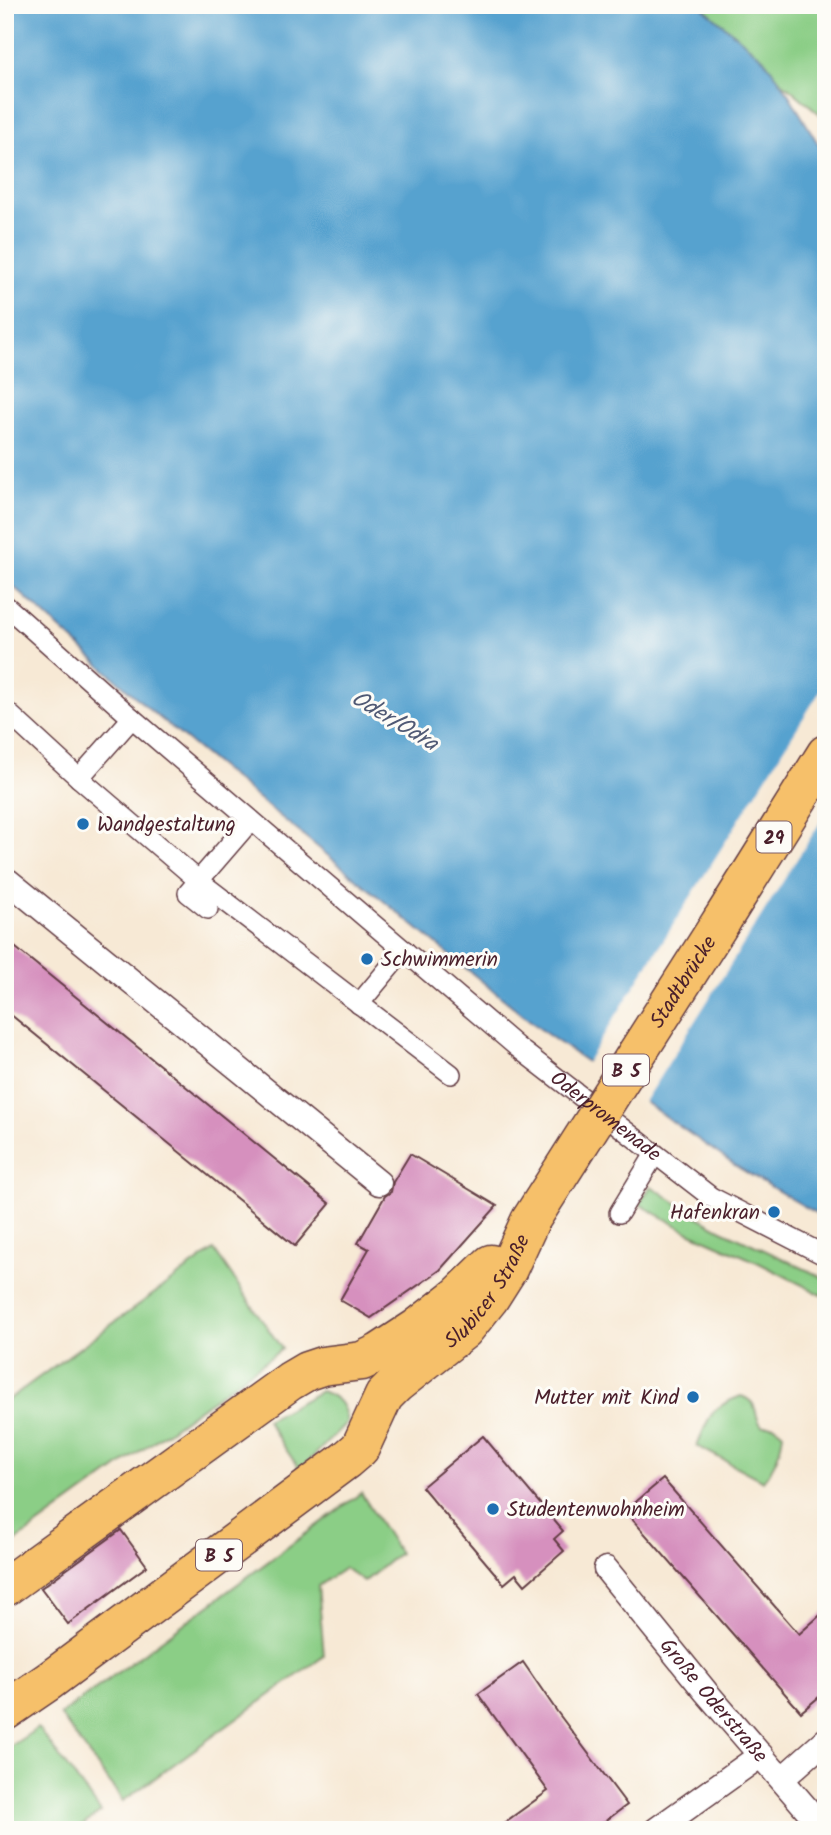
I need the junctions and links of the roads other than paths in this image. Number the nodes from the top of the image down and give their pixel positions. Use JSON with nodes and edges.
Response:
{"nodes":[{"id":1,"x":5,"y":605,"type":"edge"},
{"id":2,"x":5,"y":710,"type":"edge"},
{"id":3,"x":132,"y":718,"type":"junction"},
{"id":4,"x":826,"y":754,"type":"edge"},
{"id":5,"x":79,"y":778,"type":"junction"},
{"id":6,"x":251,"y":820,"type":"junction"},
{"id":7,"x":5,"y":881,"type":"edge"},
{"id":8,"x":200,"y":881,"type":"junction"},
{"id":9,"x":208,"y":909,"type":"dead end"},
{"id":10,"x":722,"y":920,"type":"joint"},
{"id":11,"x":404,"y":950,"type":"junction"},
{"id":12,"x":359,"y":1004,"type":"junction"},
{"id":13,"x":451,"y":1074,"type":"dead end"},
{"id":14,"x":655,"y":1154,"type":"junction"},
{"id":15,"x":379,"y":1184,"type":"dead end"},
{"id":16,"x":619,"y":1213,"type":"dead end"},
{"id":17,"x":530,"y":1221,"type":"junction"},
{"id":18,"x":826,"y":1256,"type":"edge"},
{"id":19,"x":341,"y":1365,"type":"junction"},
{"id":20,"x":374,"y":1415,"type":"junction"},
{"id":21,"x":606,"y":1569,"type":"dead end"},
{"id":22,"x":5,"y":1587,"type":"edge"},
{"id":23,"x":5,"y":1711,"type":"edge"},
{"id":24,"x":826,"y":1740,"type":"edge"},
{"id":25,"x":761,"y":1755,"type":"junction"},
{"id":26,"x":782,"y":1779,"type":"junction"},
{"id":27,"x":656,"y":1830,"type":"edge"},
{"id":28,"x":825,"y":1830,"type":"edge"}],
"edges":[{"from":1,"to":3,"type":"street","name":"Oderpromenade"},
{"from":2,"to":5,"type":"street"},
{"from":3,"to":5,"type":"street"},
{"from":3,"to":6,"type":"street","name":"Oderpromenade"},
{"from":4,"to":10,"type":"main road","number":"29"},
{"from":5,"to":8,"type":"street"},
{"from":6,"to":8,"type":"street"},
{"from":6,"to":11,"type":"street","name":"Oderpromenade"},
{"from":7,"to":15,"type":"street"},
{"from":8,"to":9,"type":"street"},
{"from":8,"to":12,"type":"street"},
{"from":10,"to":17,"type":"main road","name":"Stadtbrücke","number":"B 5","bridge":true},
{"from":11,"to":12,"type":"street"},
{"from":11,"to":14,"type":"street","name":"Oderpromenade"},
{"from":12,"to":13,"type":"street"},
{"from":14,"to":16,"type":"street"},
{"from":14,"to":18,"type":"street","name":"Oderpromenade"},
{"from":17,"to":19,"type":"main road","name":"Slubicer Straße","number":"B 5"},
{"from":17,"to":20,"type":"main road","name":"Slubicer Straße","number":"B 5"},
{"from":19,"to":20,"type":"main road"},
{"from":19,"to":22,"type":"main road","name":"Slubicer Straße","number":"B 5"},
{"from":20,"to":23,"type":"main road","name":"Slubicer Straße","number":"B 5"},
{"from":21,"to":25,"type":"street","name":"Große Oderstraße"},
{"from":24,"to":26,"type":"street"},
{"from":25,"to":26,"type":"street","name":"Große Oderstraße"},
{"from":25,"to":27,"type":"street"},
{"from":26,"to":28,"type":"street","name":"Große Oderstraße"}]}
